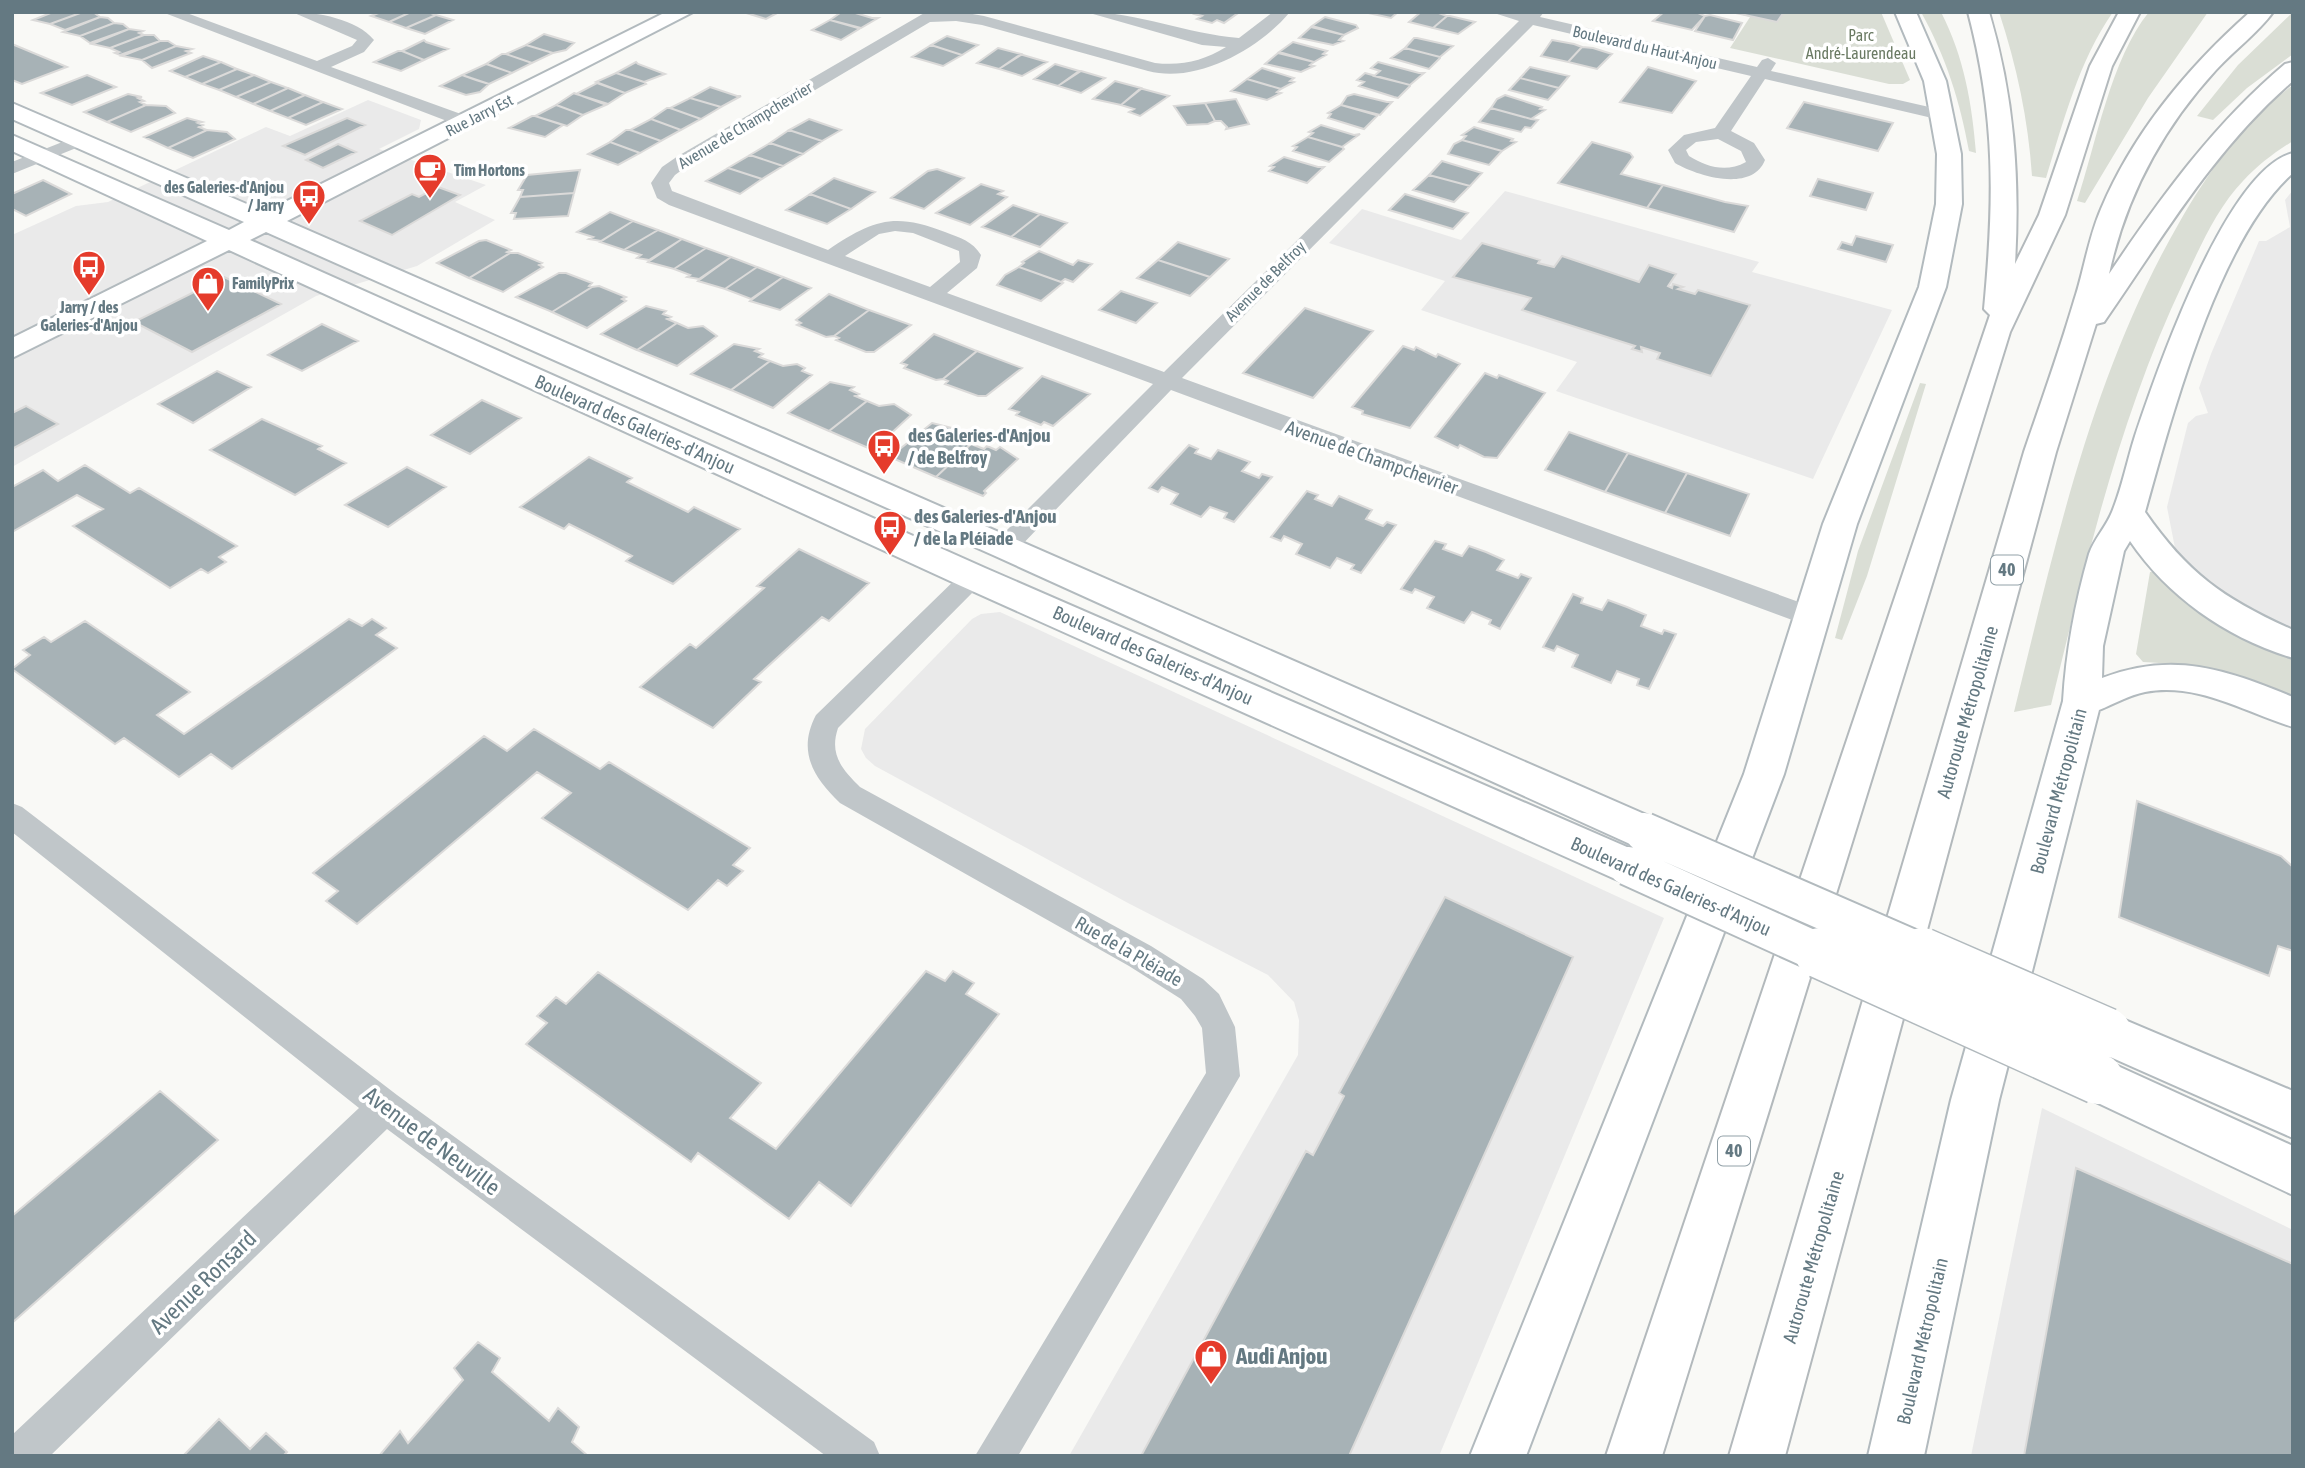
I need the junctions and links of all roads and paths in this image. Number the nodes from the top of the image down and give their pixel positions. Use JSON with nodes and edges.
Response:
{"nodes":[{"id":1,"x":169,"y":12,"type":"edge"},
{"id":2,"x":299,"y":12,"type":"edge"},
{"id":3,"x":683,"y":12,"type":"edge"},
{"id":4,"x":1093,"y":12,"type":"edge"},
{"id":5,"x":1283,"y":12,"type":"edge"},
{"id":6,"x":1498,"y":12,"type":"edge"},
{"id":7,"x":1552,"y":12,"type":"edge"},
{"id":8,"x":1905,"y":12,"type":"edge"},
{"id":9,"x":1956,"y":12,"type":"edge"},
{"id":10,"x":1978,"y":12,"type":"edge"},
{"id":11,"x":2130,"y":12,"type":"edge"},
{"id":12,"x":2263,"y":12,"type":"edge"},
{"id":13,"x":932,"y":15,"type":"edge"},
{"id":14,"x":1533,"y":16,"type":"edge"},
{"id":15,"x":2221,"y":25,"type":"dead end"},
{"id":16,"x":1242,"y":43,"type":"junction"},
{"id":17,"x":1992,"y":59,"type":"junction"},
{"id":18,"x":2210,"y":64,"type":"junction"},
{"id":19,"x":317,"y":67,"type":"junction"},
{"id":20,"x":1765,"y":68,"type":"junction"},
{"id":21,"x":2293,"y":69,"type":"edge"},
{"id":22,"x":1943,"y":109,"type":"junction"},
{"id":23,"x":12,"y":110,"type":"edge"},
{"id":24,"x":466,"y":122,"type":"junction"},
{"id":25,"x":1721,"y":133,"type":"dead end"},
{"id":26,"x":80,"y":140,"type":"junction"},
{"id":27,"x":12,"y":142,"type":"edge"},
{"id":28,"x":44,"y":156,"type":"junction"},
{"id":29,"x":2293,"y":160,"type":"edge"},
{"id":30,"x":12,"y":169,"type":"edge"},
{"id":31,"x":266,"y":222,"type":"junction"},
{"id":32,"x":230,"y":240,"type":"junction"},
{"id":33,"x":830,"y":257,"type":"junction"},
{"id":34,"x":933,"y":294,"type":"junction"},
{"id":35,"x":1996,"y":332,"type":"junction"},
{"id":36,"x":2077,"y":341,"type":"junction"},
{"id":37,"x":12,"y":349,"type":"edge"},
{"id":38,"x":1167,"y":382,"type":"junction"},
{"id":39,"x":2128,"y":513,"type":"junction"},
{"id":40,"x":1005,"y":547,"type":"junction"},
{"id":41,"x":973,"y":577,"type":"junction"},
{"id":42,"x":1812,"y":617,"type":"junction"},
{"id":43,"x":2293,"y":645,"type":"edge"},
{"id":44,"x":2082,"y":701,"type":"junction"},
{"id":45,"x":2293,"y":713,"type":"edge"},
{"id":46,"x":12,"y":815,"type":"edge"},
{"id":47,"x":1636,"y":849,"type":"junction"},
{"id":48,"x":385,"y":1107,"type":"junction"},
{"id":49,"x":2293,"y":1115,"type":"edge"},
{"id":50,"x":2293,"y":1171,"type":"edge"},
{"id":51,"x":20,"y":1456,"type":"edge"},
{"id":52,"x":860,"y":1456,"type":"edge"},
{"id":53,"x":995,"y":1456,"type":"edge"},
{"id":54,"x":1498,"y":1456,"type":"edge"},
{"id":55,"x":1634,"y":1456,"type":"edge"},
{"id":56,"x":1757,"y":1456,"type":"edge"},
{"id":57,"x":1896,"y":1456,"type":"edge"}],
"edges":[{"from":1,"to":19,"type":"street"},
{"from":2,"to":19,"type":"street"},
{"from":3,"to":24,"type":"main road","name":"Rue Jarry Est"},
{"from":4,"to":16,"type":"street"},
{"from":5,"to":16,"type":"street","name":"Avenue de Champchevrier"},
{"from":6,"to":14,"type":"street","name":"Boulevard du Haut-Anjou"},
{"from":7,"to":20,"type":"street","name":"Boulevard du Haut-Anjou"},
{"from":8,"to":22,"type":"main road"},
{"from":9,"to":17,"type":"main road"},
{"from":10,"to":17,"type":"main road"},
{"from":11,"to":35,"type":"main road"},
{"from":12,"to":18,"type":"main road","name":"Autoroute Métropolitaine","number":"40"},
{"from":13,"to":16,"type":"street","name":"Avenue de Champchevrier"},
{"from":13,"to":33,"type":"street","name":"Avenue de Champchevrier"},
{"from":14,"to":20,"type":"street","name":"Boulevard du Haut-Anjou"},
{"from":14,"to":38,"type":"street","name":"Avenue de Belfroy"},
{"from":15,"to":18,"type":"main road"},
{"from":17,"to":35,"type":"main road"},
{"from":18,"to":36,"type":"main road","name":"Autoroute Métropolitaine","number":"40"},
{"from":19,"to":24,"type":"street"},
{"from":20,"to":22,"type":"street","name":"Boulevard du Haut-Anjou"},
{"from":20,"to":25,"type":"street"},
{"from":21,"to":36,"type":"main road"},
{"from":22,"to":42,"type":"main road"},
{"from":23,"to":26,"type":"main road","name":"Boulevard des Galeries-d'Anjou"},
{"from":24,"to":31,"type":"main road","name":"Rue Jarry Est"},
{"from":26,"to":28,"type":"street"},
{"from":26,"to":31,"type":"main road","name":"Boulevard des Galeries-d'Anjou"},
{"from":27,"to":28,"type":"main road","name":"Boulevard des Galeries-d'Anjou"},
{"from":28,"to":30,"type":"street"},
{"from":28,"to":32,"type":"main road","name":"Boulevard des Galeries-d'Anjou"},
{"from":29,"to":39,"type":"main road","name":"Boulevard Métropolitain"},
{"from":31,"to":32,"type":"main road","name":"Rue Jarry Est"},
{"from":31,"to":40,"type":"main road","name":"Boulevard des Galeries-d'Anjou"},
{"from":32,"to":37,"type":"main road","name":"Rue Jarry Est"},
{"from":32,"to":41,"type":"main road","name":"Boulevard des Galeries-d'Anjou"},
{"from":33,"to":34,"type":"street","name":"Avenue de Champchevrier"},
{"from":33,"to":34,"type":"street"},
{"from":34,"to":38,"type":"street","name":"Avenue de Champchevrier"},
{"from":35,"to":55,"type":"main road","number":"40"},
{"from":36,"to":56,"type":"main road","name":"Autoroute Métropolitaine","number":"40"},
{"from":38,"to":40,"type":"street","name":"Avenue de Belfroy"},
{"from":38,"to":42,"type":"street","name":"Avenue de Champchevrier"},
{"from":39,"to":43,"type":"main road"},
{"from":39,"to":44,"type":"main road","name":"Boulevard Métropolitain"},
{"from":40,"to":47,"type":"main road","name":"Boulevard des Galeries-d'Anjou"},
{"from":41,"to":47,"type":"main road","name":"Boulevard des Galeries-d'Anjou"},
{"from":41,"to":53,"type":"street","name":"Rue de la Pléiade"},
{"from":42,"to":54,"type":"main road"},
{"from":44,"to":45,"type":"main road"},
{"from":44,"to":57,"type":"main road","name":"Boulevard Métropolitain"},
{"from":46,"to":48,"type":"street","name":"Avenue de Neuville"},
{"from":47,"to":49,"type":"main road","name":"Boulevard des Galeries-d'Anjou","bridge":true},
{"from":47,"to":50,"type":"main road","name":"Boulevard des Galeries-d'Anjou","bridge":true},
{"from":48,"to":51,"type":"street","name":"Avenue Ronsard"},
{"from":48,"to":52,"type":"street","name":"Avenue de Neuville"}]}
